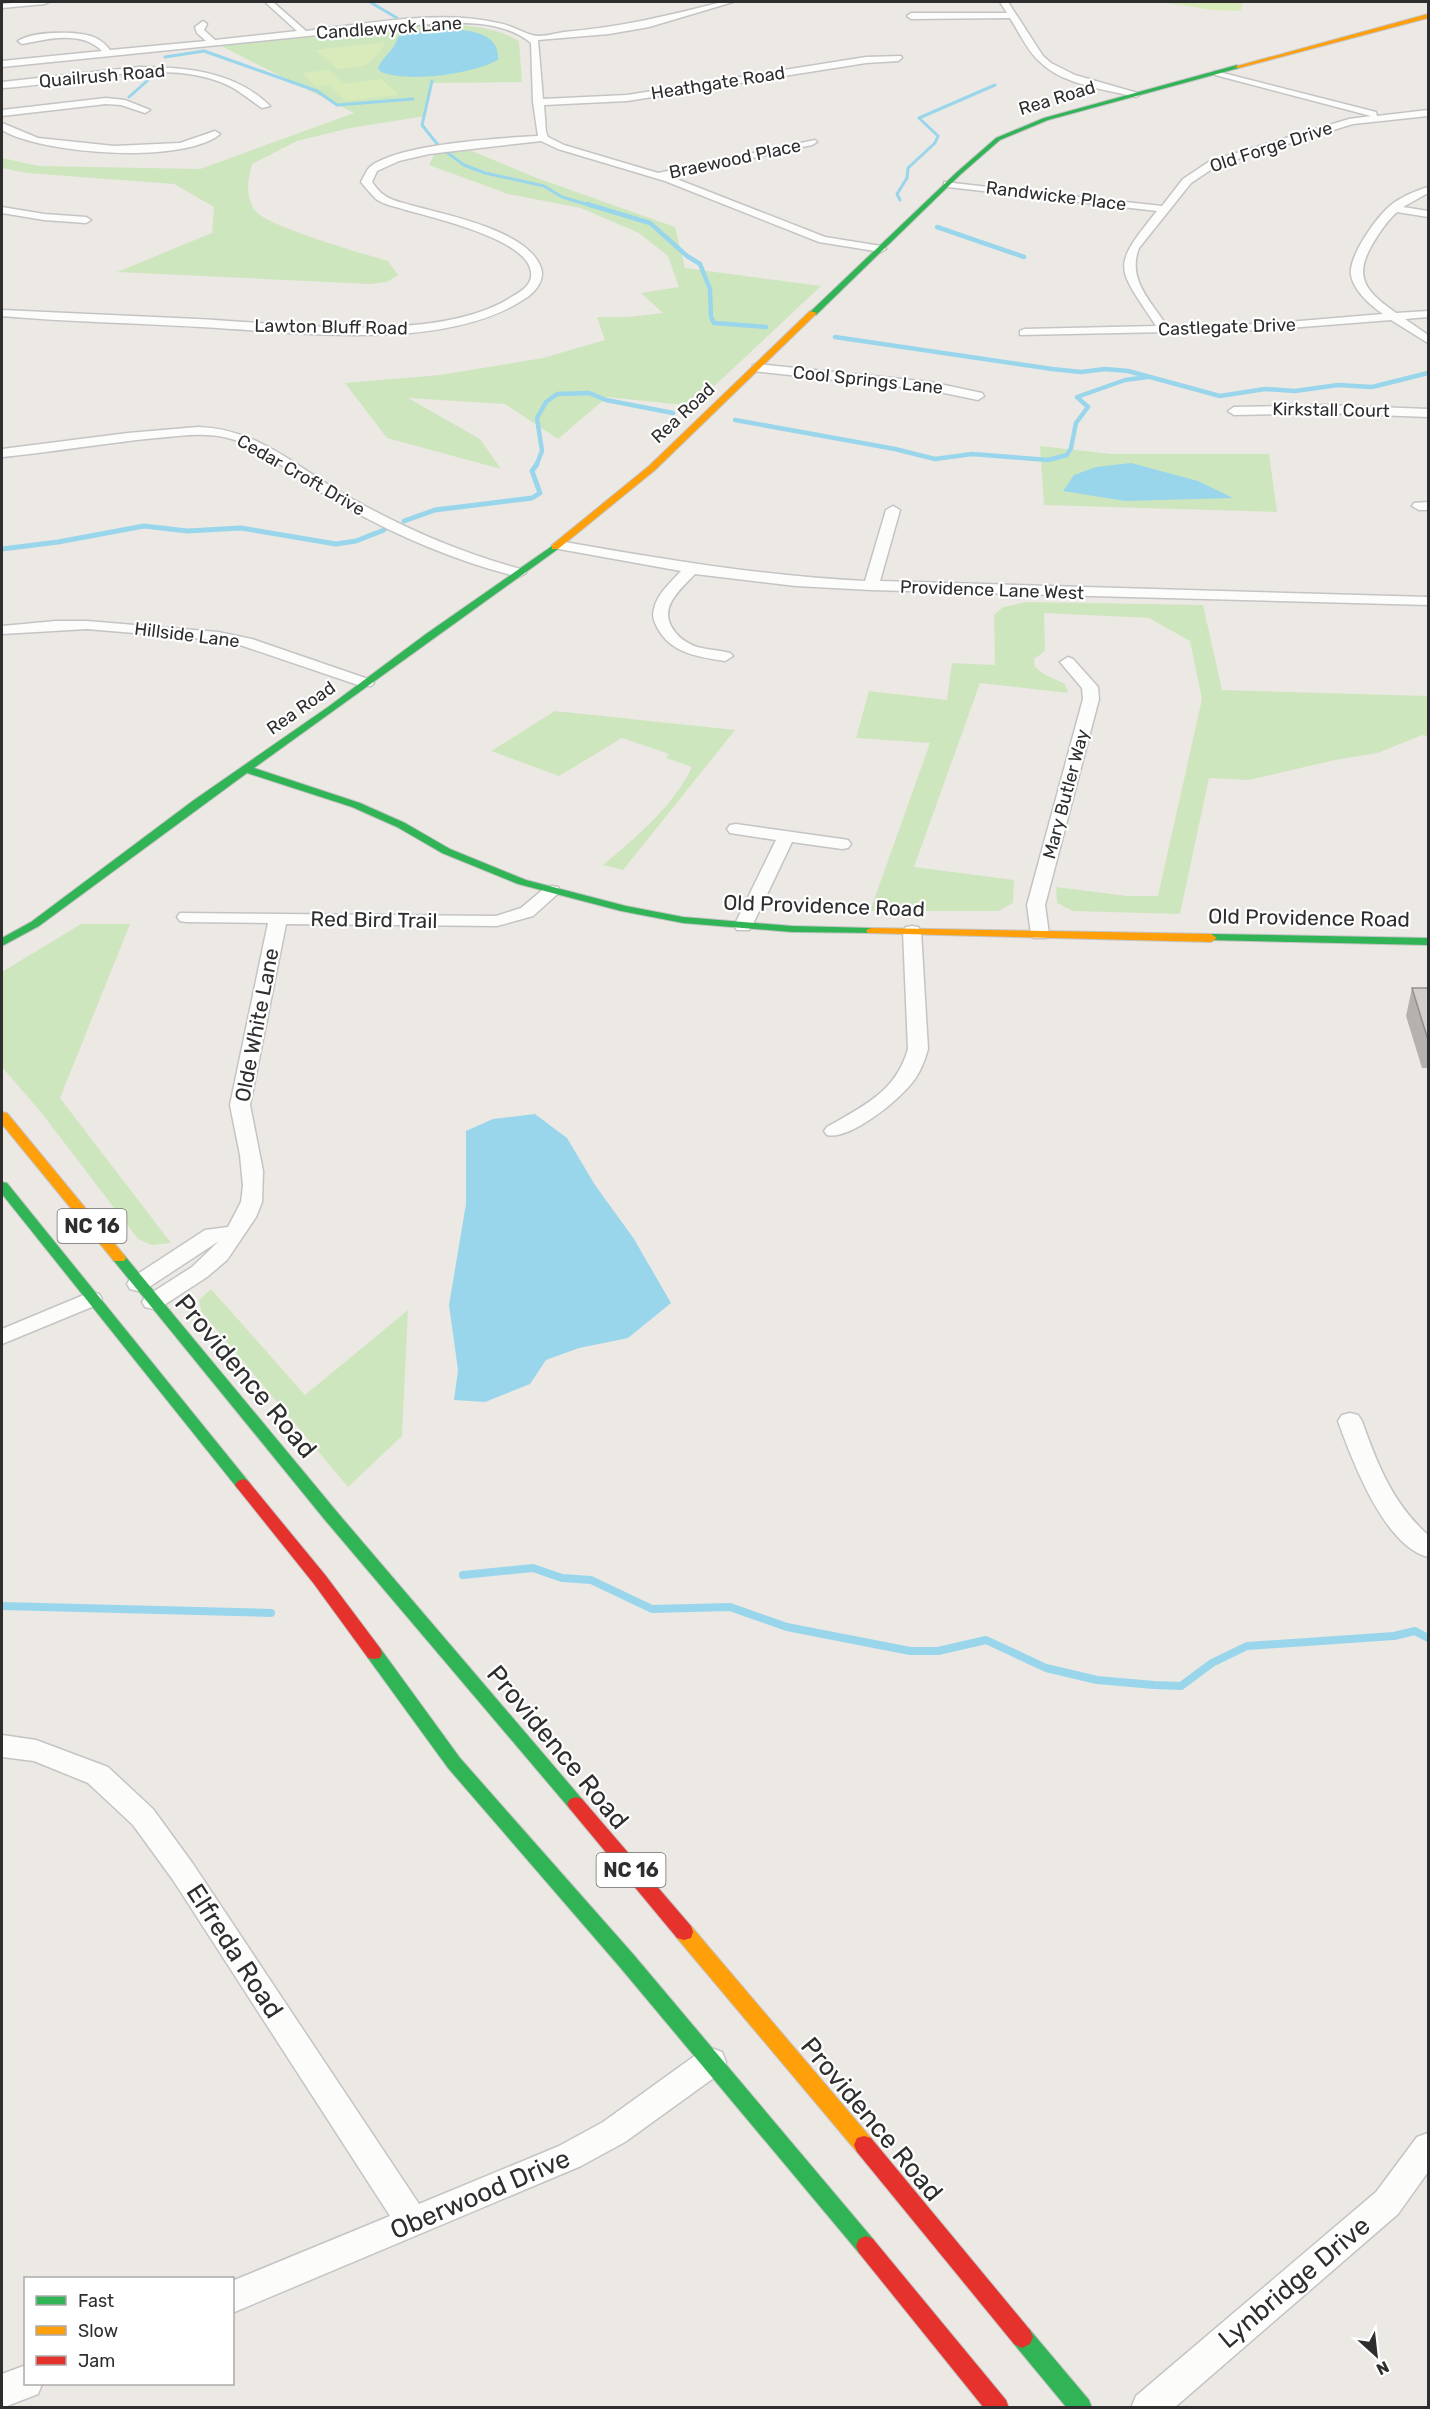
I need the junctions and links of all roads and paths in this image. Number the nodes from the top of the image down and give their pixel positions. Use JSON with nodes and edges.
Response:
{"nodes":[{"id":1,"x":45,"y":2,"type":"edge"},
{"id":2,"x":269,"y":2,"type":"edge"},
{"id":3,"x":729,"y":2,"type":"edge"},
{"id":4,"x":1004,"y":2,"type":"edge"},
{"id":5,"x":2,"y":6,"type":"edge"},
{"id":6,"x":1013,"y":15,"type":"junction"},
{"id":7,"x":911,"y":16,"type":"dead end"},
{"id":8,"x":1427,"y":16,"type":"edge"},
{"id":9,"x":203,"y":24,"type":"dead end"},
{"id":10,"x":304,"y":33,"type":"junction"},
{"id":11,"x":532,"y":38,"type":"junction"},
{"id":12,"x":22,"y":41,"type":"dead end"},
{"id":13,"x":212,"y":42,"type":"junction"},
{"id":14,"x":108,"y":53,"type":"junction"},
{"id":15,"x":898,"y":57,"type":"dead end"},
{"id":16,"x":2,"y":64,"type":"edge"},
{"id":17,"x":1218,"y":73,"type":"junction"},
{"id":18,"x":15,"y":84,"type":"junction"},
{"id":19,"x":2,"y":85,"type":"edge"},
{"id":20,"x":1136,"y":94,"type":"junction"},
{"id":21,"x":2,"y":98,"type":"edge"},
{"id":22,"x":538,"y":102,"type":"junction"},
{"id":23,"x":265,"y":106,"type":"dead end"},
{"id":24,"x":145,"y":110,"type":"dead end"},
{"id":25,"x":2,"y":113,"type":"edge"},
{"id":26,"x":1428,"y":113,"type":"edge"},
{"id":27,"x":1382,"y":116,"type":"junction"},
{"id":28,"x":2,"y":126,"type":"edge"},
{"id":29,"x":215,"y":134,"type":"dead end"},
{"id":30,"x":544,"y":138,"type":"junction"},
{"id":31,"x":812,"y":142,"type":"dead end"},
{"id":32,"x":659,"y":176,"type":"junction"},
{"id":33,"x":1428,"y":190,"type":"edge"},
{"id":34,"x":947,"y":191,"type":"junction"},
{"id":35,"x":1393,"y":208,"type":"junction"},
{"id":36,"x":1165,"y":209,"type":"junction"},
{"id":37,"x":2,"y":210,"type":"edge"},
{"id":38,"x":1428,"y":214,"type":"edge"},
{"id":39,"x":86,"y":219,"type":"dead end"},
{"id":40,"x":881,"y":249,"type":"junction"},
{"id":41,"x":2,"y":314,"type":"edge"},
{"id":42,"x":1428,"y":314,"type":"edge"},
{"id":43,"x":1396,"y":317,"type":"junction"},
{"id":44,"x":1164,"y":330,"type":"junction"},
{"id":45,"x":1024,"y":333,"type":"dead end"},
{"id":46,"x":1428,"y":340,"type":"edge"},
{"id":47,"x":757,"y":368,"type":"junction"},
{"id":48,"x":978,"y":396,"type":"dead end"},
{"id":49,"x":1234,"y":411,"type":"dead end"},
{"id":50,"x":1428,"y":413,"type":"edge"},
{"id":51,"x":2,"y":453,"type":"edge"},
{"id":52,"x":893,"y":510,"type":"dead end"},
{"id":53,"x":559,"y":545,"type":"junction"},
{"id":54,"x":691,"y":569,"type":"junction"},
{"id":55,"x":519,"y":573,"type":"junction"},
{"id":56,"x":871,"y":586,"type":"junction"},
{"id":57,"x":1428,"y":602,"type":"edge"},
{"id":58,"x":2,"y":630,"type":"edge"},
{"id":59,"x":725,"y":656,"type":"dead end"},
{"id":60,"x":1068,"y":662,"type":"dead end"},
{"id":61,"x":366,"y":683,"type":"junction"},
{"id":62,"x":246,"y":769,"type":"junction"},
{"id":63,"x":736,"y":829,"type":"dead end"},
{"id":64,"x":786,"y":836,"type":"junction"},
{"id":65,"x":842,"y":844,"type":"dead end"},
{"id":66,"x":552,"y":891,"type":"junction"},
{"id":67,"x":186,"y":917,"type":"dead end"},
{"id":68,"x":278,"y":918,"type":"junction"},
{"id":69,"x":743,"y":926,"type":"junction"},
{"id":70,"x":912,"y":931,"type":"junction"},
{"id":71,"x":1040,"y":934,"type":"junction"},
{"id":72,"x":1428,"y":942,"type":"edge"},
{"id":73,"x":2,"y":943,"type":"edge"},
{"id":74,"x":2,"y":1116,"type":"edge"},
{"id":75,"x":834,"y":1131,"type":"dead end"},
{"id":76,"x":2,"y":1186,"type":"edge"},
{"id":77,"x":235,"y":1233,"type":"junction"},
{"id":78,"x":138,"y":1284,"type":"junction"},
{"id":79,"x":91,"y":1299,"type":"junction"},
{"id":80,"x":153,"y":1302,"type":"junction"},
{"id":81,"x":2,"y":1337,"type":"edge"},
{"id":82,"x":1350,"y":1421,"type":"dead end"},
{"id":83,"x":1428,"y":1548,"type":"edge"},
{"id":84,"x":2,"y":1746,"type":"edge"},
{"id":85,"x":711,"y":2062,"type":"junction"},
{"id":86,"x":1428,"y":2147,"type":"edge"},
{"id":87,"x":413,"y":2223,"type":"junction"},
{"id":88,"x":234,"y":2296,"type":"edge"},
{"id":89,"x":24,"y":2383,"type":"edge"},
{"id":90,"x":2,"y":2391,"type":"edge"},
{"id":91,"x":998,"y":2408,"type":"edge"},
{"id":92,"x":1081,"y":2408,"type":"edge"},
{"id":93,"x":1149,"y":2408,"type":"edge"}],
"edges":[{"from":1,"to":5,"type":"street"},
{"from":2,"to":10,"type":"street"},
{"from":3,"to":11,"type":"street"},
{"from":4,"to":6,"type":"street"},
{"from":6,"to":7,"type":"street"},
{"from":6,"to":20,"type":"street"},
{"from":8,"to":17,"type":"main road","name":"Rea Road"},
{"from":9,"to":13,"type":"street"},
{"from":10,"to":11,"type":"street","name":"Candlewyck Lane"},
{"from":10,"to":13,"type":"street","name":"Candlewyck Lane"},
{"from":11,"to":22,"type":"street"},
{"from":12,"to":14,"type":"street"},
{"from":13,"to":14,"type":"street","name":"Candlewyck Lane"},
{"from":14,"to":16,"type":"street","name":"Candlewyck Lane"},
{"from":15,"to":22,"type":"street","name":"Heathgate Road"},
{"from":16,"to":18,"type":"street"},
{"from":17,"to":20,"type":"main road","name":"Rea Road"},
{"from":17,"to":27,"type":"street"},
{"from":18,"to":19,"type":"street","name":"Quailrush Road"},
{"from":18,"to":21,"type":"street"},
{"from":18,"to":23,"type":"street","name":"Quailrush Road"},
{"from":20,"to":34,"type":"main road","name":"Rea Road"},
{"from":22,"to":30,"type":"street"},
{"from":24,"to":25,"type":"street"},
{"from":26,"to":27,"type":"street","name":"Old Forge Drive"},
{"from":27,"to":36,"type":"street","name":"Old Forge Drive"},
{"from":28,"to":29,"type":"street"},
{"from":30,"to":32,"type":"street"},
{"from":30,"to":41,"type":"street","name":"Lawton Bluff Road"},
{"from":31,"to":32,"type":"street","name":"Braewood Place"},
{"from":32,"to":40,"type":"street"},
{"from":33,"to":35,"type":"street"},
{"from":34,"to":36,"type":"street","name":"Randwicke Place"},
{"from":34,"to":40,"type":"main road","name":"Rea Road"},
{"from":35,"to":38,"type":"street"},
{"from":35,"to":43,"type":"street"},
{"from":36,"to":44,"type":"street","name":"Old Forge Drive"},
{"from":37,"to":39,"type":"street"},
{"from":40,"to":47,"type":"main road","name":"Rea Road"},
{"from":42,"to":43,"type":"street","name":"Castlegate Drive"},
{"from":43,"to":44,"type":"street","name":"Castlegate Drive"},
{"from":43,"to":46,"type":"street"},
{"from":44,"to":45,"type":"street","name":"Castlegate Drive"},
{"from":47,"to":48,"type":"street","name":"Cool Springs Lane"},
{"from":47,"to":53,"type":"main road","name":"Rea Road"},
{"from":49,"to":50,"type":"street","name":"Kirkstall Court"},
{"from":51,"to":55,"type":"street","name":"Cedar Croft Drive"},
{"from":52,"to":56,"type":"street"},
{"from":53,"to":54,"type":"street","name":"Providence Lane West"},
{"from":53,"to":55,"type":"main road","name":"Rea Road"},
{"from":54,"to":56,"type":"street","name":"Providence Lane West"},
{"from":54,"to":59,"type":"street"},
{"from":55,"to":61,"type":"main road","name":"Rea Road"},
{"from":56,"to":57,"type":"street","name":"Providence Lane West"},
{"from":58,"to":61,"type":"street","name":"Hillside Lane"},
{"from":60,"to":71,"type":"street","name":"Mary Butler Way"},
{"from":61,"to":62,"type":"main road","name":"Rea Road"},
{"from":62,"to":66,"type":"main road","name":"Old Providence Road"},
{"from":62,"to":73,"type":"main road","name":"Rea Road"},
{"from":63,"to":64,"type":"street"},
{"from":64,"to":65,"type":"street"},
{"from":64,"to":69,"type":"street"},
{"from":66,"to":68,"type":"street","name":"Red Bird Trail"},
{"from":66,"to":69,"type":"main road","name":"Old Providence Road"},
{"from":67,"to":68,"type":"street","name":"Red Bird Trail"},
{"from":68,"to":77,"type":"street","name":"Olde White Lane"},
{"from":69,"to":70,"type":"main road","name":"Old Providence Road"},
{"from":70,"to":71,"type":"main road","name":"Old Providence Road"},
{"from":70,"to":75,"type":"street"},
{"from":71,"to":72,"type":"main road","name":"Old Providence Road"},
{"from":74,"to":78,"type":"main road","name":"Providence Road","number":"NC 16"},
{"from":76,"to":79,"type":"main road","number":"NC 16"},
{"from":77,"to":78,"type":"street"},
{"from":77,"to":80,"type":"street","name":"Olde White Lane"},
{"from":78,"to":80,"type":"main road","name":"Providence Road","number":"NC 16"},
{"from":79,"to":81,"type":"street"},
{"from":79,"to":85,"type":"main road","number":"NC 16"},
{"from":80,"to":92,"type":"main road","name":"Providence Road","number":"NC 16"},
{"from":82,"to":83,"type":"street"},
{"from":84,"to":87,"type":"street","name":"Elfreda Road"},
{"from":85,"to":87,"type":"street","name":"Oberwood Drive"},
{"from":85,"to":91,"type":"main road","number":"NC 16"},
{"from":86,"to":93,"type":"street","name":"Lynbridge Drive"},
{"from":87,"to":88,"type":"street","name":"Oberwood Drive"},
{"from":89,"to":90,"type":"street"}]}
